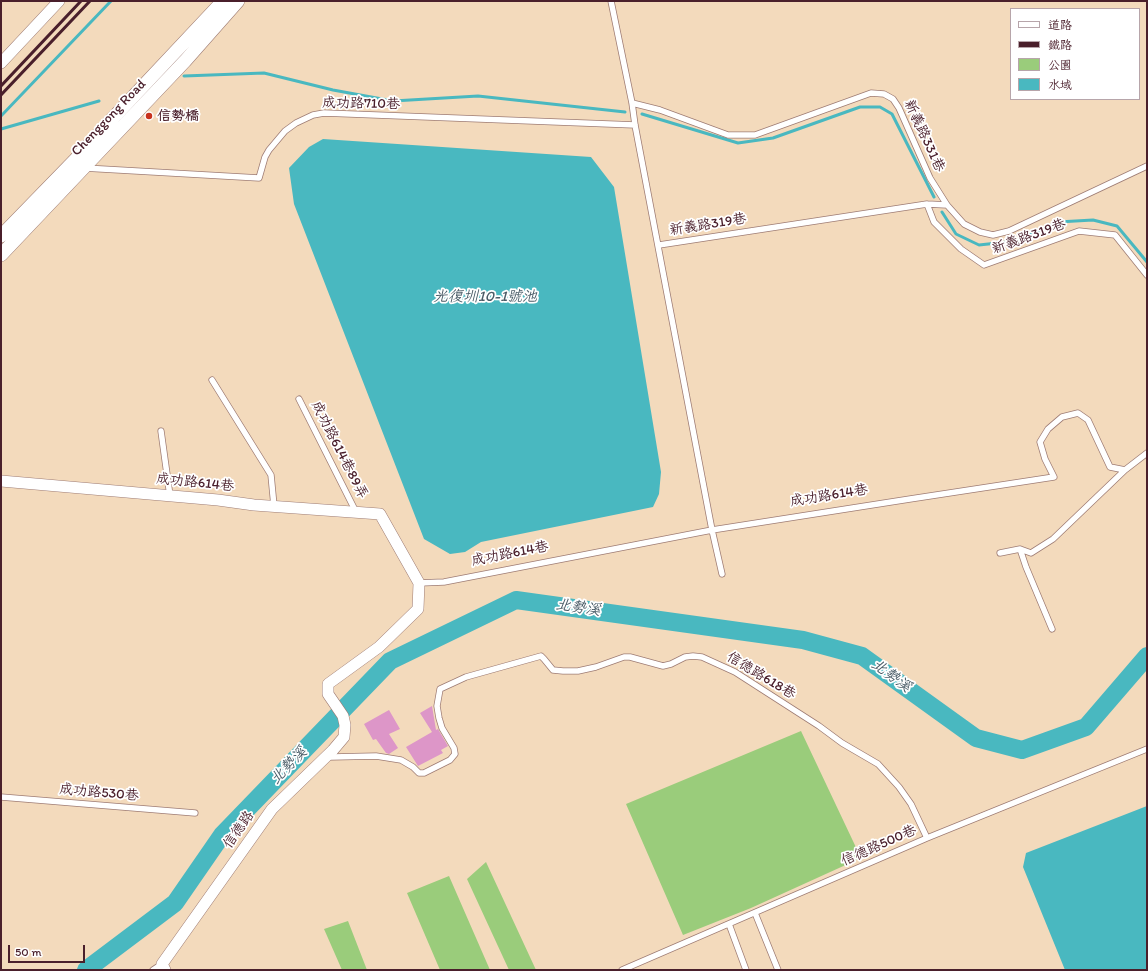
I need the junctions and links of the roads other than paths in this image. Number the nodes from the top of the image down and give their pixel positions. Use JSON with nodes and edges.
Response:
{"nodes":[{"id":1,"x":59,"y":1,"type":"edge"},
{"id":2,"x":223,"y":1,"type":"edge"},
{"id":3,"x":238,"y":1,"type":"edge"},
{"id":4,"x":611,"y":1,"type":"edge"},
{"id":5,"x":1,"y":63,"type":"edge"},
{"id":6,"x":632,"y":103,"type":"junction"},
{"id":7,"x":635,"y":125,"type":"junction"},
{"id":8,"x":79,"y":165,"type":"junction"},
{"id":9,"x":1147,"y":166,"type":"edge"},
{"id":10,"x":928,"y":204,"type":"junction"},
{"id":11,"x":947,"y":205,"type":"junction"},
{"id":12,"x":1,"y":236,"type":"edge"},
{"id":13,"x":659,"y":245,"type":"junction"},
{"id":14,"x":1,"y":255,"type":"edge"},
{"id":15,"x":1147,"y":275,"type":"edge"},
{"id":16,"x":212,"y":380,"type":"dead end"},
{"id":17,"x":300,"y":399,"type":"dead end"},
{"id":18,"x":161,"y":431,"type":"dead end"},
{"id":19,"x":1147,"y":453,"type":"edge"},
{"id":20,"x":1125,"y":470,"type":"junction"},
{"id":21,"x":1,"y":481,"type":"edge"},
{"id":22,"x":170,"y":496,"type":"junction"},
{"id":23,"x":274,"y":506,"type":"junction"},
{"id":24,"x":356,"y":512,"type":"junction"},
{"id":25,"x":712,"y":530,"type":"junction"},
{"id":26,"x":1020,"y":548,"type":"junction"},
{"id":27,"x":1000,"y":552,"type":"dead end"},
{"id":28,"x":722,"y":574,"type":"dead end"},
{"id":29,"x":419,"y":583,"type":"junction"},
{"id":30,"x":1052,"y":629,"type":"dead end"},
{"id":31,"x":1147,"y":749,"type":"edge"},
{"id":32,"x":328,"y":755,"type":"junction"},
{"id":33,"x":1,"y":797,"type":"edge"},
{"id":34,"x":195,"y":814,"type":"dead end"},
{"id":35,"x":927,"y":838,"type":"junction"},
{"id":36,"x":755,"y":913,"type":"junction"},
{"id":37,"x":729,"y":924,"type":"junction"},
{"id":38,"x":160,"y":968,"type":"edge"},
{"id":39,"x":622,"y":970,"type":"edge"},
{"id":40,"x":746,"y":970,"type":"edge"},
{"id":41,"x":778,"y":970,"type":"edge"}],
"edges":[{"from":1,"to":5,"type":"street"},
{"from":2,"to":8,"type":"street","name":"Chenggong Road"},
{"from":3,"to":8,"type":"street","name":"Chenggong Road"},
{"from":4,"to":6,"type":"lane"},
{"from":6,"to":7,"type":"lane"},
{"from":6,"to":11,"type":"lane","name":"新義路331巷"},
{"from":7,"to":8,"type":"lane","name":"成功路710巷"},
{"from":7,"to":13,"type":"lane"},
{"from":8,"to":12,"type":"street","name":"Chenggong Road"},
{"from":8,"to":14,"type":"street","name":"Chenggong Road"},
{"from":9,"to":11,"type":"lane","name":"新義路331巷"},
{"from":10,"to":11,"type":"lane","name":"新義路319巷"},
{"from":10,"to":13,"type":"lane","name":"新義路319巷"},
{"from":10,"to":15,"type":"lane","name":"新義路319巷"},
{"from":13,"to":25,"type":"lane"},
{"from":16,"to":23,"type":"lane"},
{"from":17,"to":24,"type":"lane","name":"成功路614巷89弄"},
{"from":18,"to":22,"type":"lane"},
{"from":19,"to":20,"type":"lane"},
{"from":20,"to":25,"type":"lane","name":"成功路614巷"},
{"from":20,"to":26,"type":"lane"},
{"from":21,"to":22,"type":"street","name":"成功路614巷"},
{"from":22,"to":23,"type":"street","name":"成功路614巷"},
{"from":23,"to":24,"type":"street","name":"成功路614巷"},
{"from":24,"to":29,"type":"street","name":"成功路614巷"},
{"from":25,"to":28,"type":"lane"},
{"from":25,"to":29,"type":"lane","name":"成功路614巷"},
{"from":26,"to":27,"type":"lane"},
{"from":26,"to":30,"type":"lane"},
{"from":29,"to":32,"type":"street","name":"信德路"},
{"from":31,"to":35,"type":"lane","name":"信德路500巷"},
{"from":32,"to":35,"type":"lane","name":"信德路618巷"},
{"from":32,"to":38,"type":"street","name":"信德路"},
{"from":33,"to":34,"type":"lane","name":"成功路530巷"},
{"from":35,"to":36,"type":"lane","name":"信德路500巷"},
{"from":36,"to":37,"type":"lane","name":"信德路500巷"},
{"from":36,"to":41,"type":"lane"},
{"from":37,"to":39,"type":"lane","name":"信德路500巷"},
{"from":37,"to":40,"type":"lane"}]}
